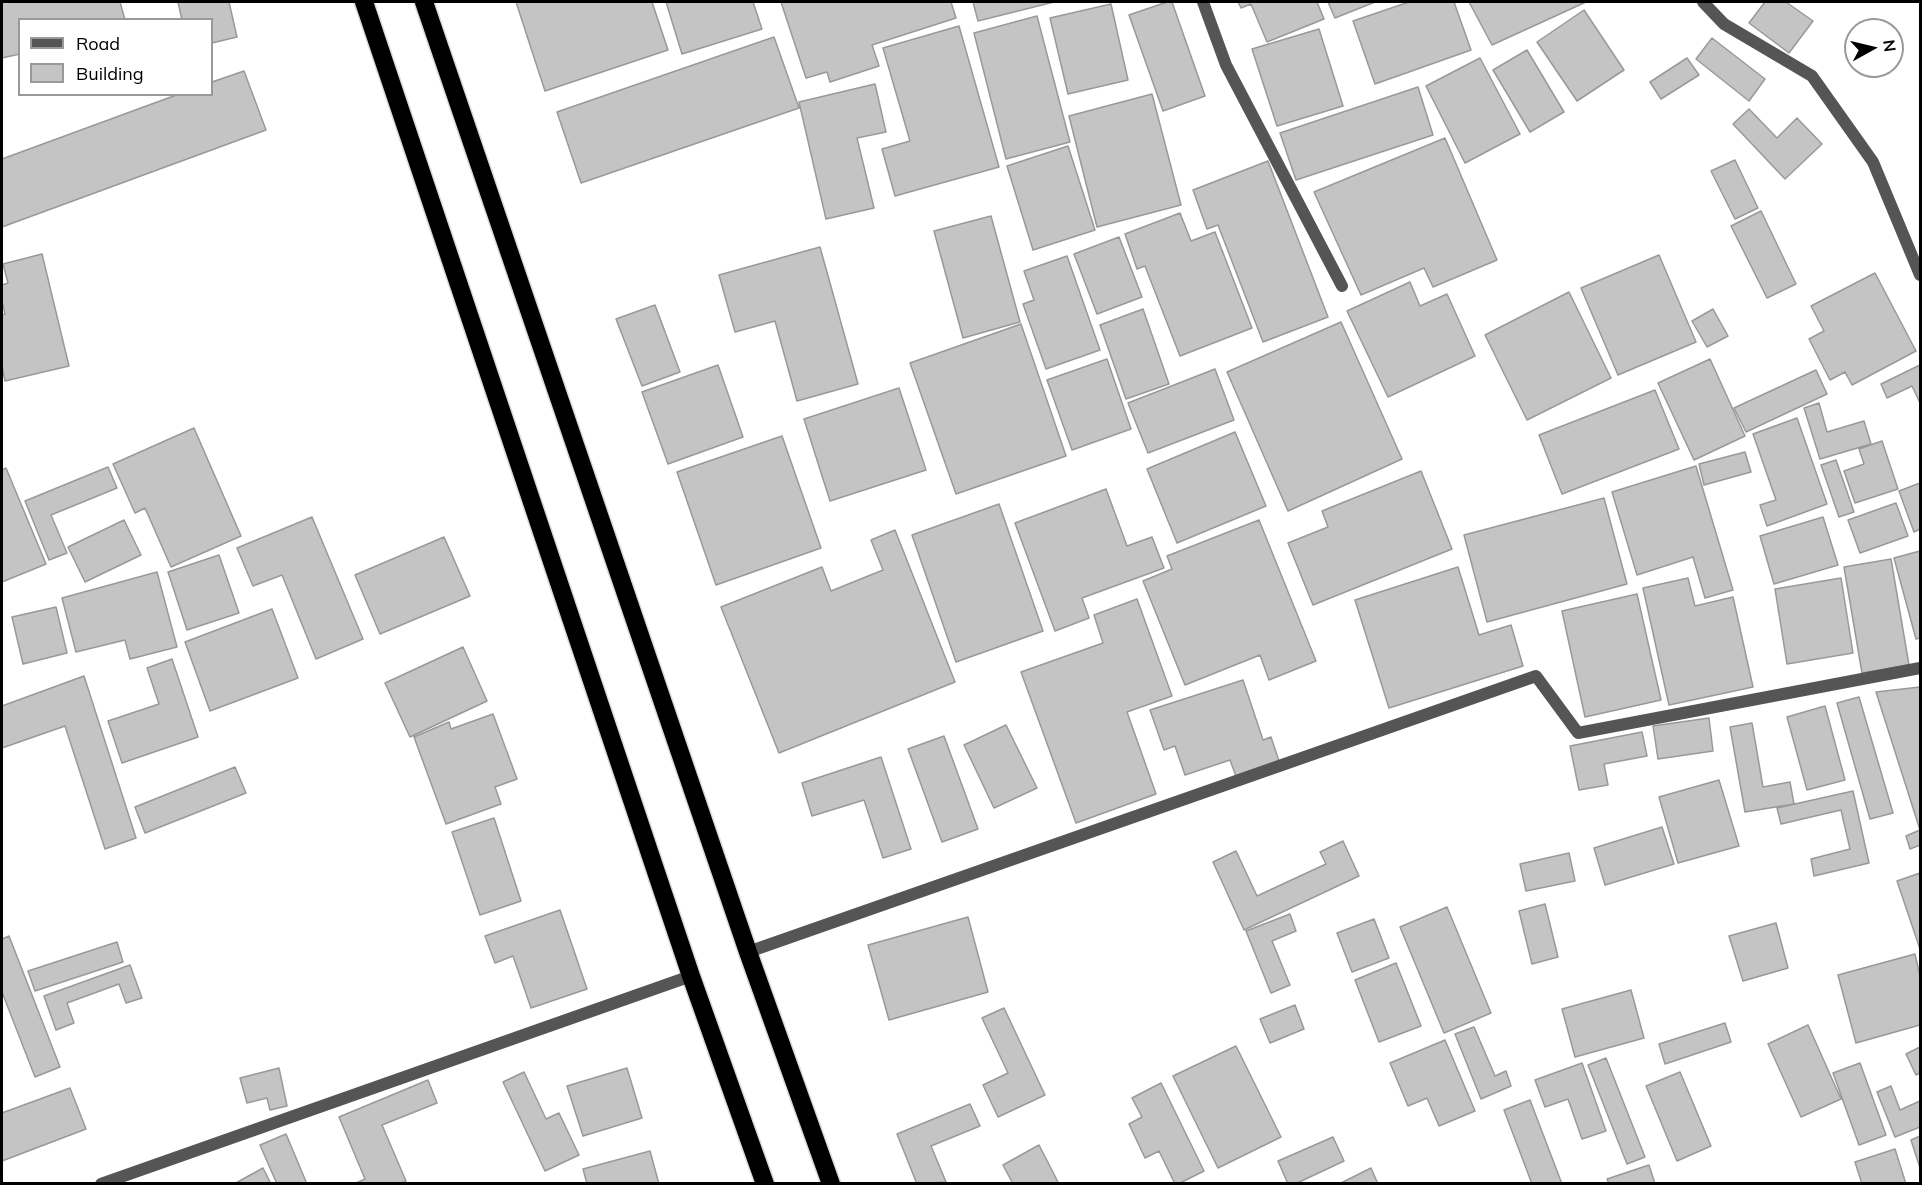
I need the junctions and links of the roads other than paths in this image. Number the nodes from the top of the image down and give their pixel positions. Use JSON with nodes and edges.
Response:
{"nodes":[{"id":1,"x":364,"y":2,"type":"edge"},
{"id":2,"x":424,"y":2,"type":"edge"},
{"id":3,"x":1203,"y":2,"type":"edge"},
{"id":4,"x":1703,"y":2,"type":"edge"},
{"id":5,"x":1920,"y":275,"type":"edge"},
{"id":6,"x":1342,"y":286,"type":"dead end"},
{"id":7,"x":1920,"y":668,"type":"edge"},
{"id":8,"x":748,"y":952,"type":"junction"},
{"id":9,"x":691,"y":976,"type":"junction"},
{"id":10,"x":101,"y":1184,"type":"edge"},
{"id":11,"x":765,"y":1184,"type":"edge"},
{"id":12,"x":831,"y":1184,"type":"edge"}],
"edges":[{"from":1,"to":9,"type":"highway"},
{"from":2,"to":8,"type":"highway"},
{"from":3,"to":6,"type":"street"},
{"from":4,"to":5,"type":"street"},
{"from":7,"to":8,"type":"street"},
{"from":8,"to":12,"type":"highway"},
{"from":9,"to":10,"type":"street"},
{"from":9,"to":11,"type":"highway"}]}
